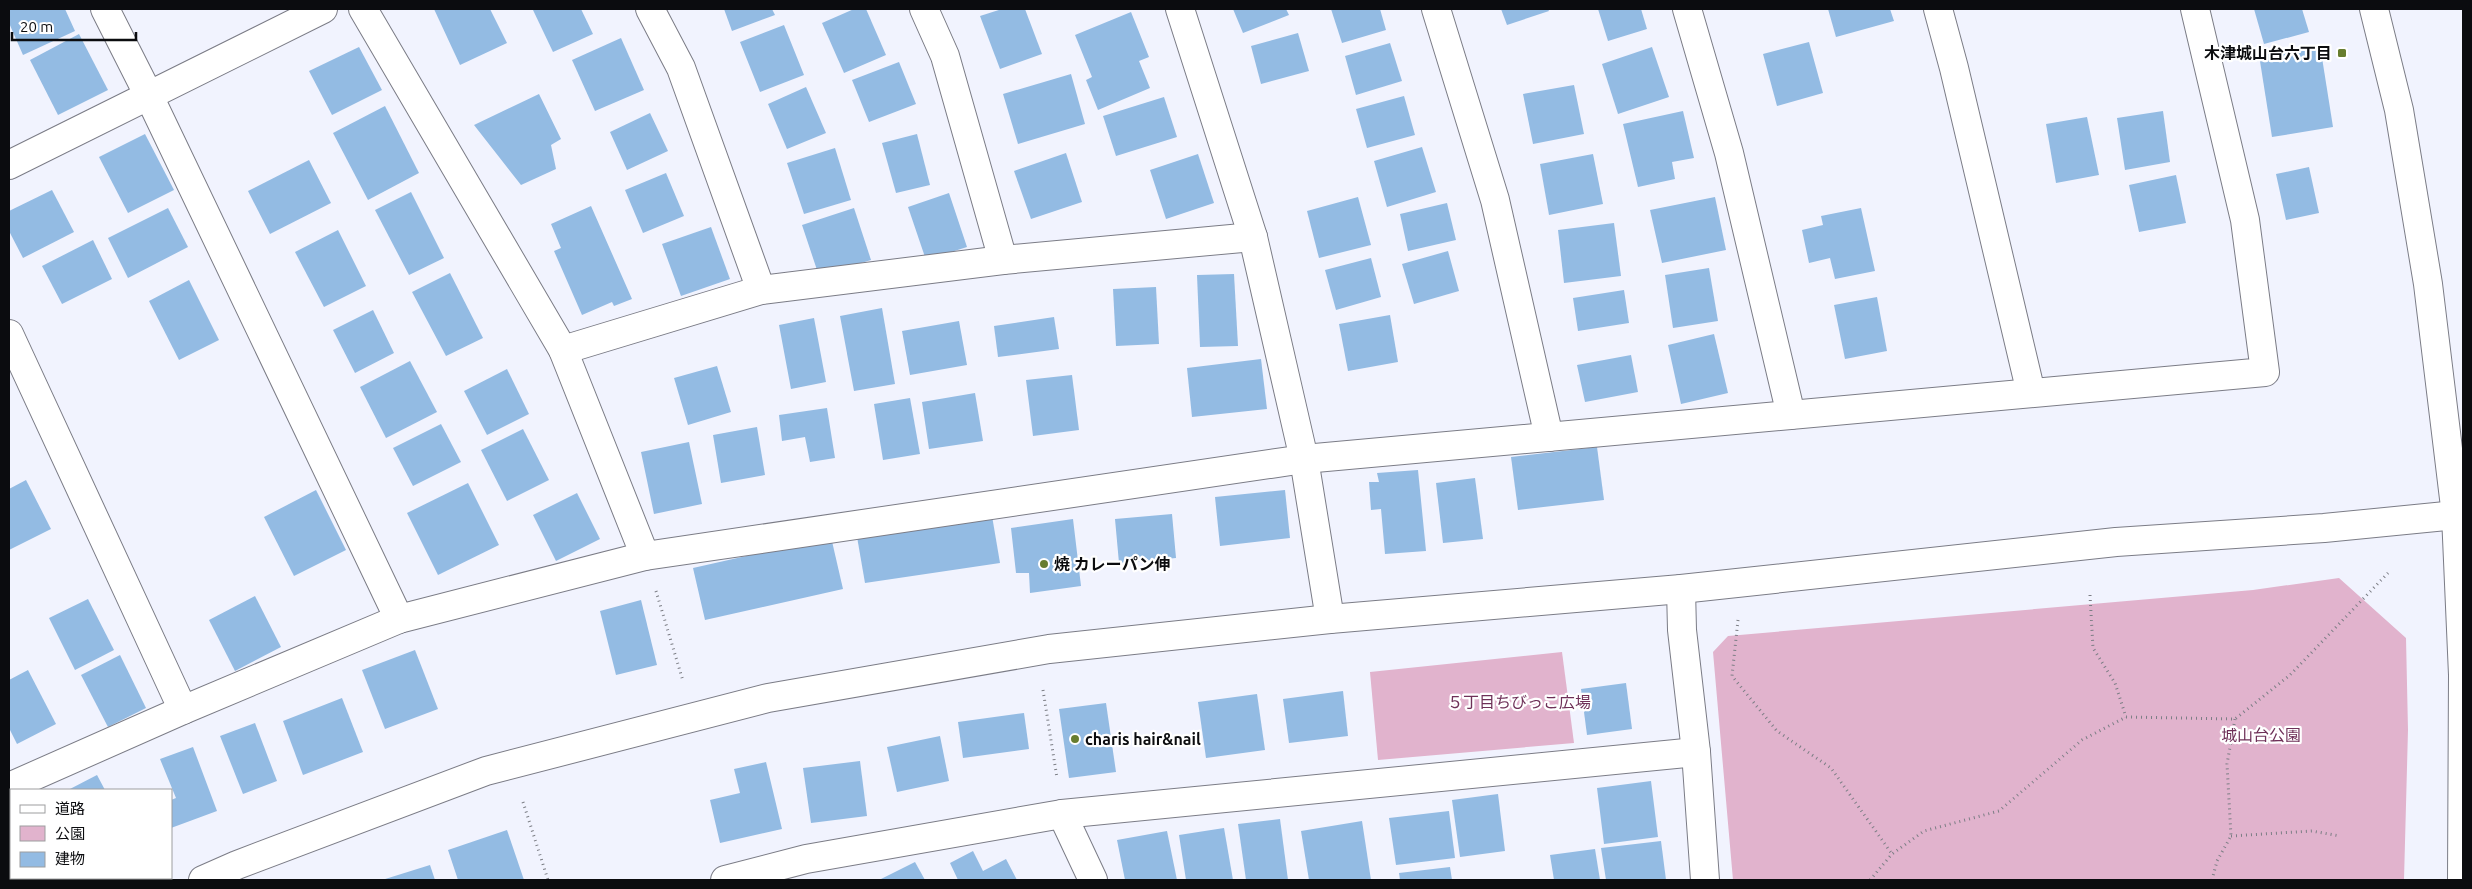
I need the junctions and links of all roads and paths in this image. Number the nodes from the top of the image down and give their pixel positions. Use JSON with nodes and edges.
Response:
{"nodes":[{"id":1,"x":105,"y":9,"type":"edge"},
{"id":2,"x":323,"y":9,"type":"edge"},
{"id":3,"x":363,"y":9,"type":"edge"},
{"id":4,"x":650,"y":9,"type":"edge"},
{"id":5,"x":924,"y":9,"type":"edge"},
{"id":6,"x":1180,"y":9,"type":"edge"},
{"id":7,"x":1436,"y":9,"type":"edge"},
{"id":8,"x":1688,"y":9,"type":"edge"},
{"id":9,"x":1938,"y":9,"type":"edge"},
{"id":10,"x":2195,"y":9,"type":"edge"},
{"id":11,"x":2374,"y":9,"type":"edge"},
{"id":12,"x":149,"y":96,"type":"junction"},
{"id":13,"x":9,"y":165,"type":"edge"},
{"id":14,"x":1253,"y":237,"type":"junction"},
{"id":15,"x":1003,"y":260,"type":"junction"},
{"id":16,"x":761,"y":290,"type":"junction"},
{"id":17,"x":9,"y":334,"type":"edge"},
{"id":18,"x":563,"y":350,"type":"junction"},
{"id":19,"x":2031,"y":393,"type":"junction"},
{"id":20,"x":1791,"y":414,"type":"junction"},
{"id":21,"x":1548,"y":437,"type":"junction"},
{"id":22,"x":1304,"y":459,"type":"junction"},
{"id":23,"x":2456,"y":515,"type":"junction"},
{"id":24,"x":645,"y":556,"type":"junction"},
{"id":25,"x":2388,"y":573,"type":"dead end"},
{"id":26,"x":1681,"y":589,"type":"junction"},
{"id":27,"x":2090,"y":595,"type":"dead end"},
{"id":28,"x":399,"y":619,"type":"junction"},
{"id":29,"x":1330,"y":619,"type":"junction"},
{"id":30,"x":1738,"y":620,"type":"dead end"},
{"id":31,"x":683,"y":681,"type":"dead end"},
{"id":32,"x":1043,"y":690,"type":"dead end"},
{"id":33,"x":183,"y":710,"type":"junction"},
{"id":34,"x":2126,"y":717,"type":"junction"},
{"id":35,"x":2235,"y":719,"type":"junction"},
{"id":36,"x":1696,"y":752,"type":"junction"},
{"id":37,"x":9,"y":787,"type":"edge"},
{"id":38,"x":522,"y":802,"type":"dead end"},
{"id":39,"x":1062,"y":814,"type":"junction"},
{"id":40,"x":2231,"y":836,"type":"junction"},
{"id":41,"x":2340,"y":836,"type":"dead end"},
{"id":42,"x":1892,"y":854,"type":"junction"},
{"id":43,"x":812,"y":870,"type":"edge"},
{"id":44,"x":203,"y":880,"type":"edge"},
{"id":45,"x":548,"y":880,"type":"edge"},
{"id":46,"x":725,"y":880,"type":"edge"},
{"id":47,"x":1093,"y":880,"type":"edge"},
{"id":48,"x":1705,"y":880,"type":"edge"},
{"id":49,"x":1870,"y":880,"type":"edge"},
{"id":50,"x":2212,"y":880,"type":"edge"},
{"id":51,"x":2462,"y":880,"type":"edge"}],
"edges":[{"from":1,"to":12,"type":"street"},
{"from":2,"to":12,"type":"street"},
{"from":3,"to":18,"type":"street"},
{"from":4,"to":16,"type":"street"},
{"from":5,"to":15,"type":"street"},
{"from":6,"to":14,"type":"street"},
{"from":7,"to":21,"type":"street"},
{"from":8,"to":20,"type":"street"},
{"from":9,"to":19,"type":"street"},
{"from":10,"to":19,"type":"street"},
{"from":11,"to":23,"type":"street"},
{"from":12,"to":13,"type":"street"},
{"from":12,"to":28,"type":"street"},
{"from":14,"to":15,"type":"street"},
{"from":14,"to":22,"type":"street"},
{"from":15,"to":16,"type":"street"},
{"from":16,"to":18,"type":"street"},
{"from":17,"to":33,"type":"street"},
{"from":18,"to":24,"type":"street"},
{"from":19,"to":20,"type":"street"},
{"from":20,"to":21,"type":"street"},
{"from":21,"to":22,"type":"street"},
{"from":22,"to":24,"type":"street"},
{"from":22,"to":29,"type":"street"},
{"from":23,"to":26,"type":"street"},
{"from":23,"to":51,"type":"street"},
{"from":24,"to":28,"type":"street"},
{"from":24,"to":31,"type":"path"},
{"from":25,"to":35,"type":"path"},
{"from":26,"to":29,"type":"street"},
{"from":26,"to":36,"type":"street"},
{"from":27,"to":34,"type":"path"},
{"from":28,"to":33,"type":"street"},
{"from":29,"to":44,"type":"street"},
{"from":30,"to":42,"type":"path"},
{"from":32,"to":39,"type":"path"},
{"from":33,"to":37,"type":"street"},
{"from":34,"to":35,"type":"path"},
{"from":34,"to":42,"type":"path"},
{"from":35,"to":40,"type":"path"},
{"from":36,"to":39,"type":"street"},
{"from":36,"to":48,"type":"street"},
{"from":38,"to":45,"type":"path"},
{"from":39,"to":43,"type":"street"},
{"from":39,"to":47,"type":"street"},
{"from":40,"to":41,"type":"path"},
{"from":40,"to":50,"type":"path"},
{"from":42,"to":49,"type":"path"},
{"from":43,"to":46,"type":"street"}]}
